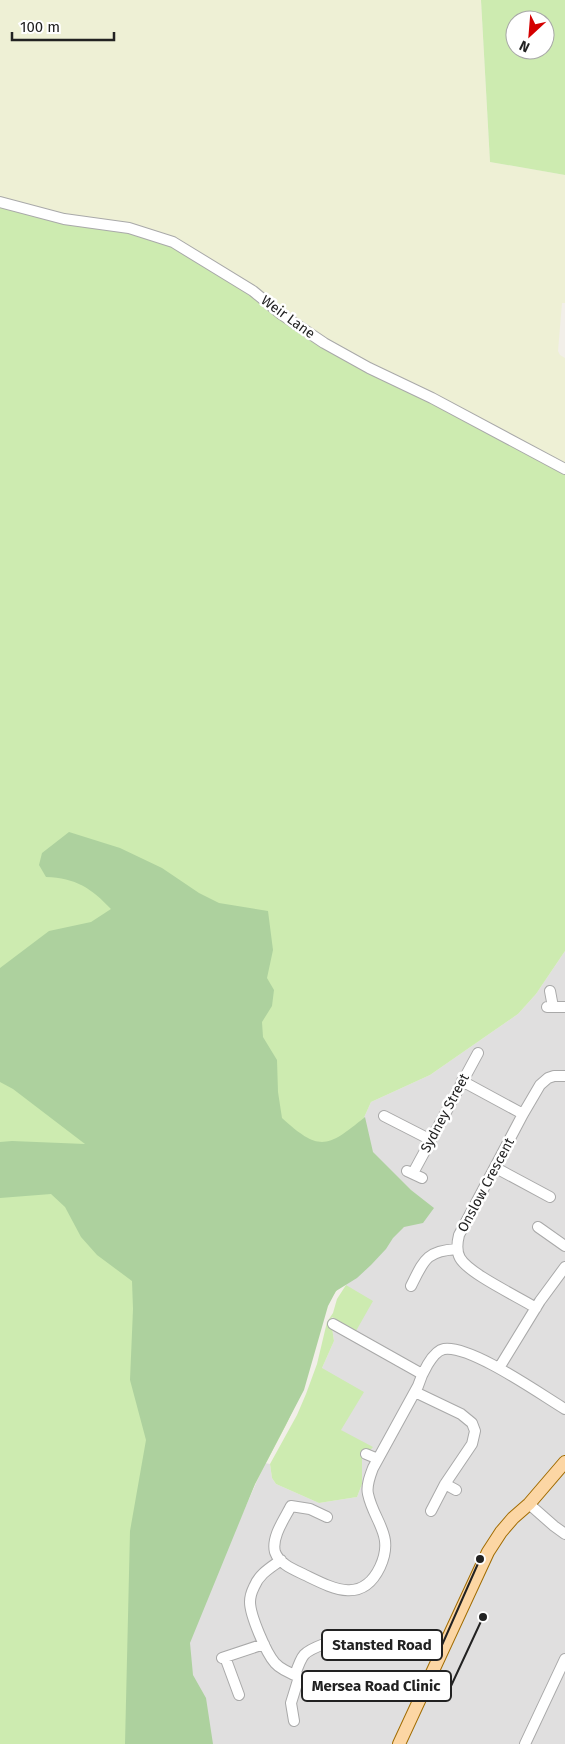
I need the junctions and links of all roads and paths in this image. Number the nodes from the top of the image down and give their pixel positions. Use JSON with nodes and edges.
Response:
{"nodes":[{"id":1,"x":0,"y":202,"type":"edge"},
{"id":2,"x":565,"y":469,"type":"edge"},
{"id":3,"x":550,"y":991,"type":"dead end"},
{"id":4,"x":565,"y":1007,"type":"edge"},
{"id":5,"x":478,"y":1053,"type":"dead end"},
{"id":6,"x":565,"y":1076,"type":"edge"},
{"id":7,"x":462,"y":1081,"type":"junction"},
{"id":8,"x":523,"y":1114,"type":"junction"},
{"id":9,"x":389,"y":1116,"type":"dead end"},
{"id":10,"x":431,"y":1140,"type":"junction"},
{"id":11,"x":496,"y":1168,"type":"junction"},
{"id":12,"x":414,"y":1174,"type":"dead end"},
{"id":13,"x":533,"y":1188,"type":"junction"},
{"id":14,"x":550,"y":1197,"type":"dead end"},
{"id":15,"x":528,"y":1198,"type":"dead end"},
{"id":16,"x":539,"y":1231,"type":"dead end"},
{"id":17,"x":565,"y":1246,"type":"edge"},
{"id":18,"x":457,"y":1249,"type":"junction"},
{"id":19,"x":565,"y":1267,"type":"edge"},
{"id":20,"x":411,"y":1286,"type":"dead end"},
{"id":21,"x":536,"y":1308,"type":"junction"},
{"id":22,"x":337,"y":1328,"type":"dead end"},
{"id":23,"x":499,"y":1368,"type":"junction"},
{"id":24,"x":422,"y":1374,"type":"junction"},
{"id":25,"x":415,"y":1392,"type":"junction"},
{"id":26,"x":565,"y":1409,"type":"edge"},
{"id":27,"x":366,"y":1454,"type":"dead end"},
{"id":28,"x":378,"y":1460,"type":"junction"},
{"id":29,"x":565,"y":1462,"type":"edge"},
{"id":30,"x":445,"y":1484,"type":"junction"},
{"id":31,"x":456,"y":1490,"type":"dead end"},
{"id":32,"x":529,"y":1504,"type":"junction"},
{"id":33,"x":432,"y":1511,"type":"dead end"},
{"id":34,"x":327,"y":1517,"type":"dead end"},
{"id":35,"x":565,"y":1534,"type":"edge"},
{"id":36,"x":281,"y":1560,"type":"junction"},
{"id":37,"x":264,"y":1644,"type":"junction"},
{"id":38,"x":324,"y":1644,"type":"dead end"},
{"id":39,"x":565,"y":1659,"type":"edge"},
{"id":40,"x":299,"y":1677,"type":"junction"},
{"id":41,"x":560,"y":1682,"type":"edge"},
{"id":42,"x":239,"y":1695,"type":"dead end"},
{"id":43,"x":294,"y":1721,"type":"dead end"},
{"id":44,"x":399,"y":1744,"type":"edge"},
{"id":45,"x":525,"y":1744,"type":"edge"}],
"edges":[{"from":1,"to":2,"type":"street","name":"Weir Lane"},
{"from":3,"to":4,"type":"street"},
{"from":5,"to":7,"type":"street","name":"Sydney Street"},
{"from":6,"to":8,"type":"street","name":"Onslow Crescent"},
{"from":7,"to":8,"type":"street"},
{"from":7,"to":10,"type":"street","name":"Sydney Street"},
{"from":8,"to":11,"type":"street","name":"Onslow Crescent"},
{"from":9,"to":10,"type":"street"},
{"from":10,"to":12,"type":"street","name":"Sydney Street"},
{"from":11,"to":13,"type":"street"},
{"from":11,"to":18,"type":"street","name":"Onslow Crescent"},
{"from":13,"to":14,"type":"street"},
{"from":13,"to":15,"type":"street"},
{"from":16,"to":17,"type":"street"},
{"from":18,"to":20,"type":"street"},
{"from":18,"to":21,"type":"street","name":"Onslow Crescent"},
{"from":19,"to":21,"type":"street"},
{"from":21,"to":23,"type":"street"},
{"from":22,"to":24,"type":"street"},
{"from":23,"to":24,"type":"street"},
{"from":23,"to":26,"type":"street"},
{"from":24,"to":25,"type":"street"},
{"from":25,"to":28,"type":"street"},
{"from":25,"to":30,"type":"street"},
{"from":27,"to":28,"type":"street"},
{"from":28,"to":36,"type":"street"},
{"from":29,"to":32,"type":"main road"},
{"from":30,"to":31,"type":"street"},
{"from":30,"to":33,"type":"street"},
{"from":32,"to":35,"type":"street"},
{"from":32,"to":44,"type":"main road"},
{"from":34,"to":36,"type":"street"},
{"from":36,"to":37,"type":"street"},
{"from":37,"to":40,"type":"street"},
{"from":37,"to":42,"type":"street"},
{"from":38,"to":40,"type":"street"},
{"from":39,"to":41,"type":"street"},
{"from":40,"to":43,"type":"street"},
{"from":41,"to":45,"type":"street"}]}
